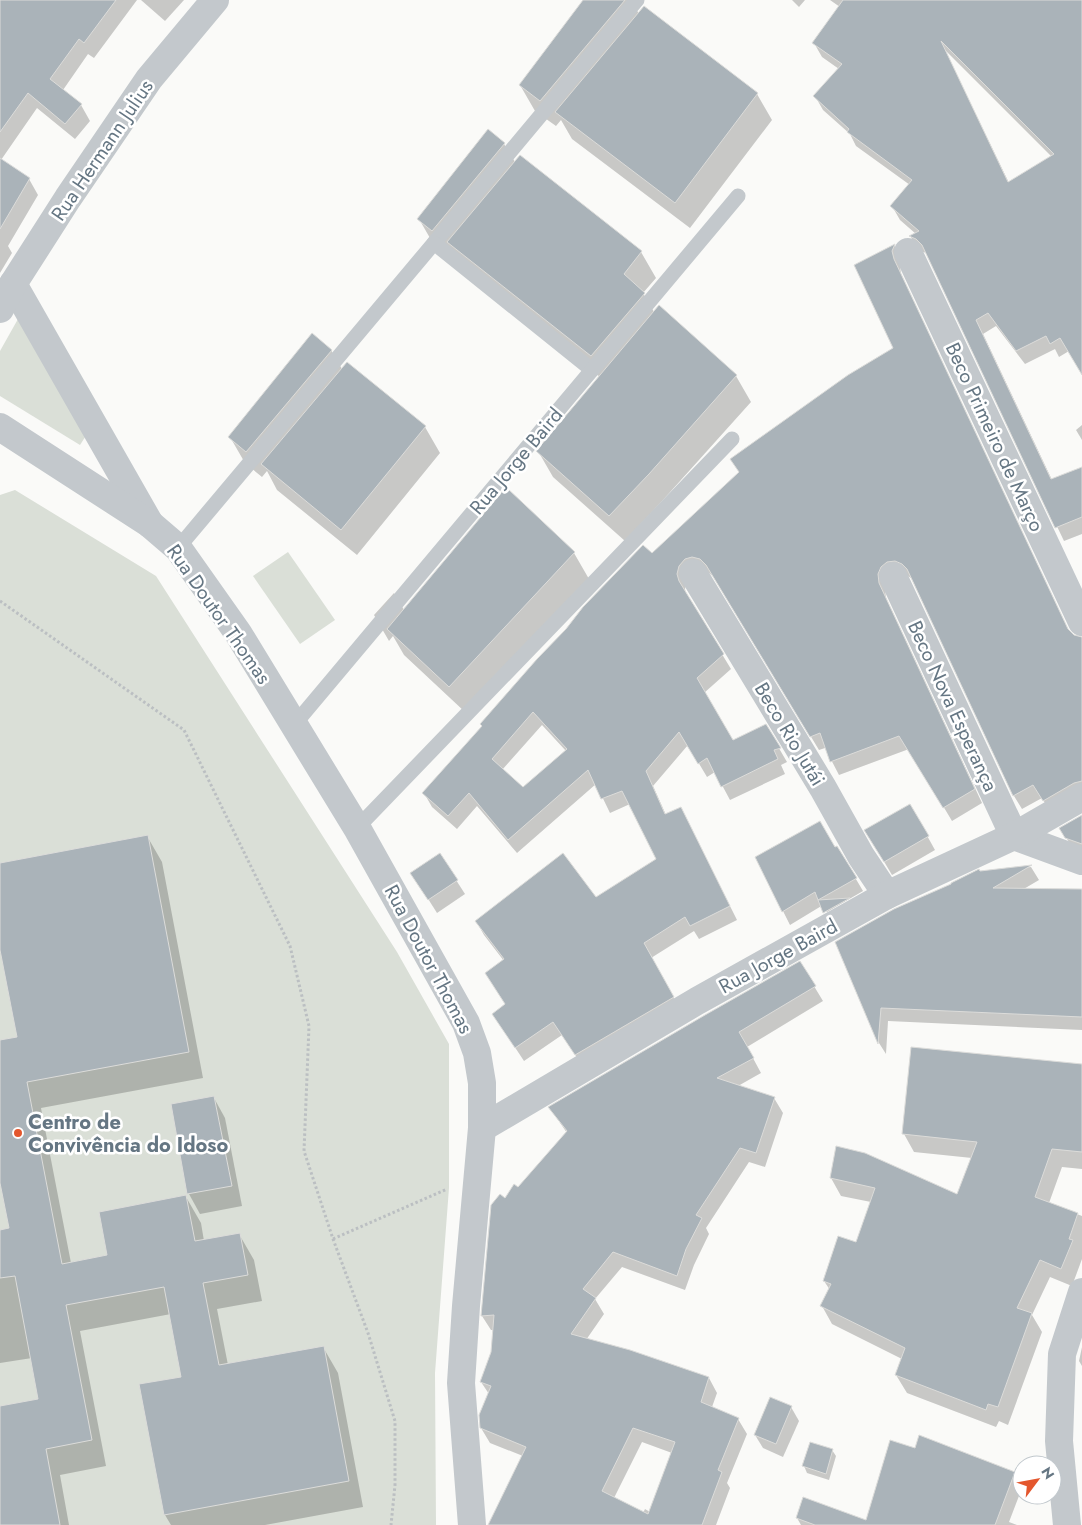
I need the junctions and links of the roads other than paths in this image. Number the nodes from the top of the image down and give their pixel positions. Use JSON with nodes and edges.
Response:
{"nodes":[{"id":1,"x":215,"y":0,"type":"edge"},
{"id":2,"x":637,"y":0,"type":"edge"},
{"id":3,"x":738,"y":196,"type":"dead end"},
{"id":4,"x":434,"y":243,"type":"junction"},
{"id":5,"x":908,"y":252,"type":"dead end"},
{"id":6,"x":13,"y":284,"type":"junction"},
{"id":7,"x":0,"y":309,"type":"edge"},
{"id":8,"x":592,"y":370,"type":"junction"},
{"id":9,"x":5,"y":436,"type":"edge"},
{"id":10,"x":732,"y":439,"type":"dead end"},
{"id":11,"x":150,"y":524,"type":"junction"},
{"id":12,"x":178,"y":548,"type":"junction"},
{"id":13,"x":693,"y":573,"type":"dead end"},
{"id":14,"x":892,"y":576,"type":"dead end"},
{"id":15,"x":1082,"y":622,"type":"edge"},
{"id":16,"x":294,"y":726,"type":"junction"},
{"id":17,"x":1082,"y":797,"type":"edge"},
{"id":18,"x":357,"y":828,"type":"junction"},
{"id":19,"x":1014,"y":836,"type":"junction"},
{"id":20,"x":1082,"y":861,"type":"edge"},
{"id":21,"x":887,"y":895,"type":"junction"},
{"id":22,"x":482,"y":1128,"type":"junction"},
{"id":23,"x":1082,"y":1292,"type":"edge"},
{"id":24,"x":472,"y":1525,"type":"edge"},
{"id":25,"x":1067,"y":1525,"type":"edge"}],
"edges":[{"from":1,"to":6,"type":"street","name":"Rua Hermann Julius"},
{"from":2,"to":4,"type":"lane"},
{"from":3,"to":8,"type":"lane","name":"Rua Jorge Baird"},
{"from":4,"to":8,"type":"lane"},
{"from":4,"to":12,"type":"lane"},
{"from":5,"to":15,"type":"street","name":"Beco Primeiro de Março"},
{"from":6,"to":7,"type":"street","name":"Rua Hermann Julius"},
{"from":6,"to":11,"type":"street","name":"Rua Doutor Thomas"},
{"from":8,"to":16,"type":"lane","name":"Rua Jorge Baird"},
{"from":9,"to":11,"type":"street","name":"Rua Doutor Thomas"},
{"from":10,"to":18,"type":"lane"},
{"from":11,"to":12,"type":"street","name":"Rua Doutor Thomas"},
{"from":12,"to":16,"type":"street","name":"Rua Doutor Thomas"},
{"from":13,"to":21,"type":"street","name":"Beco Rio Jutái"},
{"from":14,"to":19,"type":"street","name":"Beco Nova Esperança"},
{"from":16,"to":18,"type":"street","name":"Rua Doutor Thomas"},
{"from":17,"to":19,"type":"street","name":"Rua Jorge Baird"},
{"from":18,"to":22,"type":"street","name":"Rua Doutor Thomas"},
{"from":19,"to":20,"type":"street"},
{"from":19,"to":21,"type":"street","name":"Rua Jorge Baird"},
{"from":21,"to":22,"type":"street","name":"Rua Jorge Baird"},
{"from":22,"to":24,"type":"street","name":"Rua Doutor Thomas"},
{"from":23,"to":25,"type":"street"}]}
